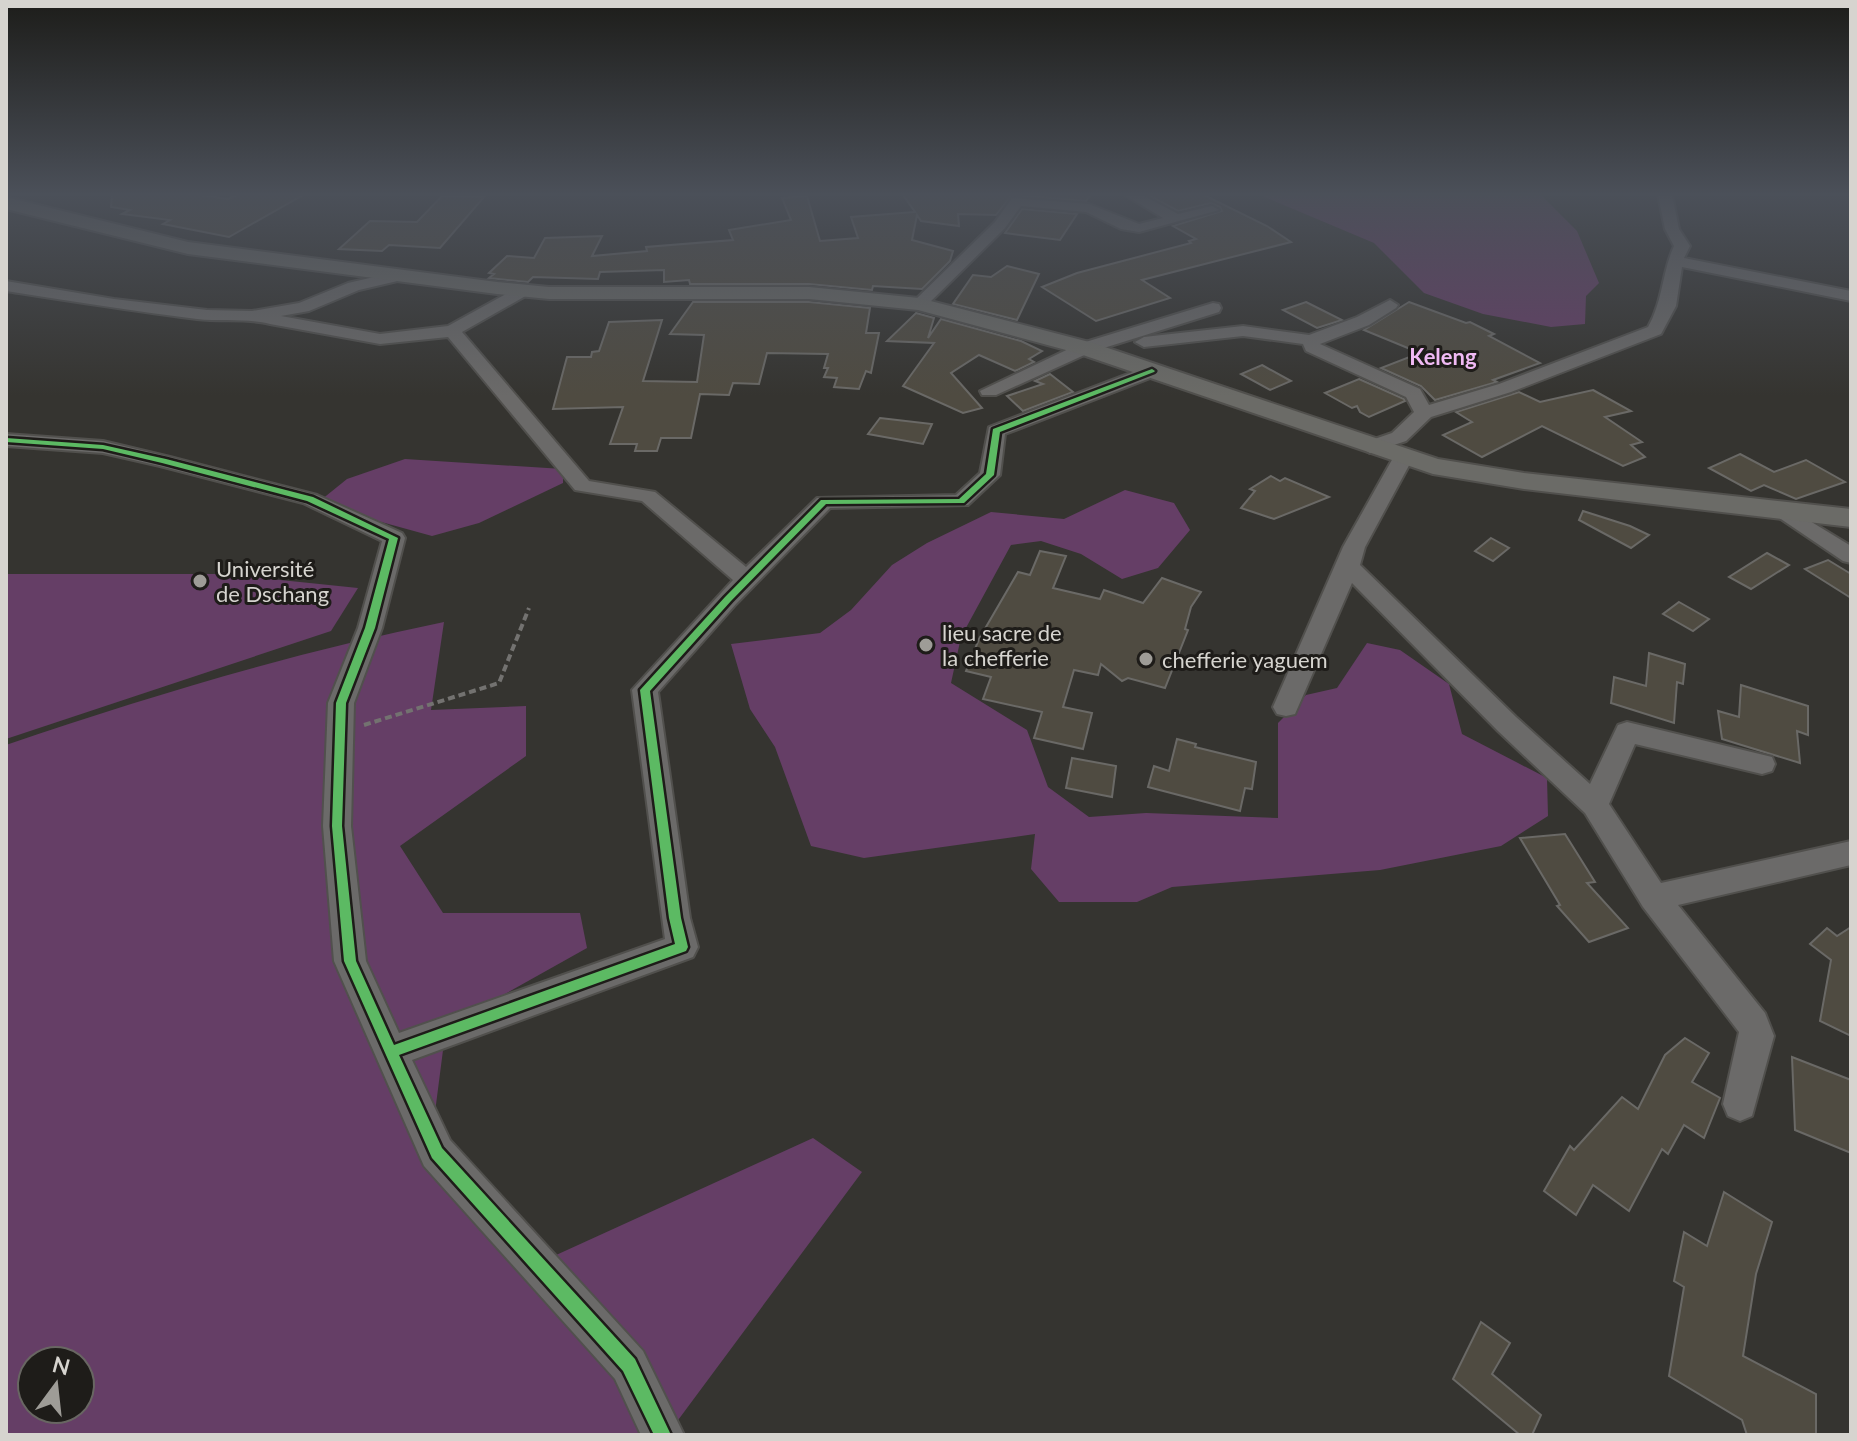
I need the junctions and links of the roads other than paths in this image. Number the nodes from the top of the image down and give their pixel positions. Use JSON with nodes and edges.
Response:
{"nodes":[{"id":1,"x":296,"y":262,"type":"edge"},
{"id":2,"x":962,"y":262,"type":"edge"},
{"id":3,"x":1675,"y":262,"type":"edge"},
{"id":4,"x":1681,"y":262,"type":"edge"},
{"id":5,"x":400,"y":276,"type":"junction"},
{"id":6,"x":6,"y":286,"type":"edge"},
{"id":7,"x":523,"y":291,"type":"junction"},
{"id":8,"x":1851,"y":296,"type":"edge"},
{"id":9,"x":919,"y":304,"type":"junction"},
{"id":10,"x":1390,"y":305,"type":"dead end"},
{"id":11,"x":1213,"y":308,"type":"dead end"},
{"id":12,"x":252,"y":316,"type":"junction"},
{"id":13,"x":452,"y":331,"type":"junction"},
{"id":14,"x":1310,"y":340,"type":"junction"},
{"id":15,"x":1085,"y":348,"type":"junction"},
{"id":16,"x":1152,"y":371,"type":"junction"},
{"id":17,"x":989,"y":391,"type":"dead end"},
{"id":18,"x":1424,"y":413,"type":"junction"},
{"id":19,"x":6,"y":440,"type":"edge"},
{"id":20,"x":1370,"y":447,"type":"junction"},
{"id":21,"x":1403,"y":458,"type":"junction"},
{"id":22,"x":1782,"y":510,"type":"junction"},
{"id":23,"x":1851,"y":518,"type":"edge"},
{"id":24,"x":1851,"y":556,"type":"edge"},
{"id":25,"x":1348,"y":566,"type":"junction"},
{"id":26,"x":747,"y":580,"type":"junction"},
{"id":27,"x":1286,"y":707,"type":"dead end"},
{"id":28,"x":1762,"y":764,"type":"dead end"},
{"id":29,"x":1595,"y":805,"type":"junction"},
{"id":30,"x":1851,"y":853,"type":"edge"},
{"id":31,"x":1654,"y":898,"type":"junction"},
{"id":32,"x":391,"y":1052,"type":"junction"},
{"id":33,"x":1740,"y":1104,"type":"dead end"},
{"id":34,"x":663,"y":1435,"type":"edge"}],
"edges":[{"from":1,"to":5,"type":"main road"},
{"from":2,"to":9,"type":"street"},
{"from":3,"to":18,"type":"street"},
{"from":4,"to":8,"type":"street"},
{"from":5,"to":7,"type":"main road"},
{"from":5,"to":12,"type":"street"},
{"from":6,"to":12,"type":"street"},
{"from":7,"to":9,"type":"main road"},
{"from":7,"to":13,"type":"street"},
{"from":9,"to":15,"type":"main road"},
{"from":10,"to":14,"type":"street"},
{"from":11,"to":15,"type":"street"},
{"from":12,"to":13,"type":"street"},
{"from":13,"to":26,"type":"street"},
{"from":14,"to":15,"type":"street"},
{"from":14,"to":18,"type":"street"},
{"from":15,"to":16,"type":"main road"},
{"from":15,"to":17,"type":"street"},
{"from":16,"to":20,"type":"main road"},
{"from":16,"to":26,"type":"street"},
{"from":18,"to":20,"type":"street"},
{"from":19,"to":32,"type":"street"},
{"from":20,"to":21,"type":"main road"},
{"from":21,"to":22,"type":"main road"},
{"from":21,"to":25,"type":"street"},
{"from":22,"to":23,"type":"main road"},
{"from":22,"to":24,"type":"street"},
{"from":25,"to":27,"type":"street"},
{"from":25,"to":29,"type":"street"},
{"from":26,"to":32,"type":"street"},
{"from":28,"to":29,"type":"street"},
{"from":29,"to":31,"type":"street"},
{"from":30,"to":31,"type":"street"},
{"from":31,"to":33,"type":"street"},
{"from":32,"to":34,"type":"street"}]}
